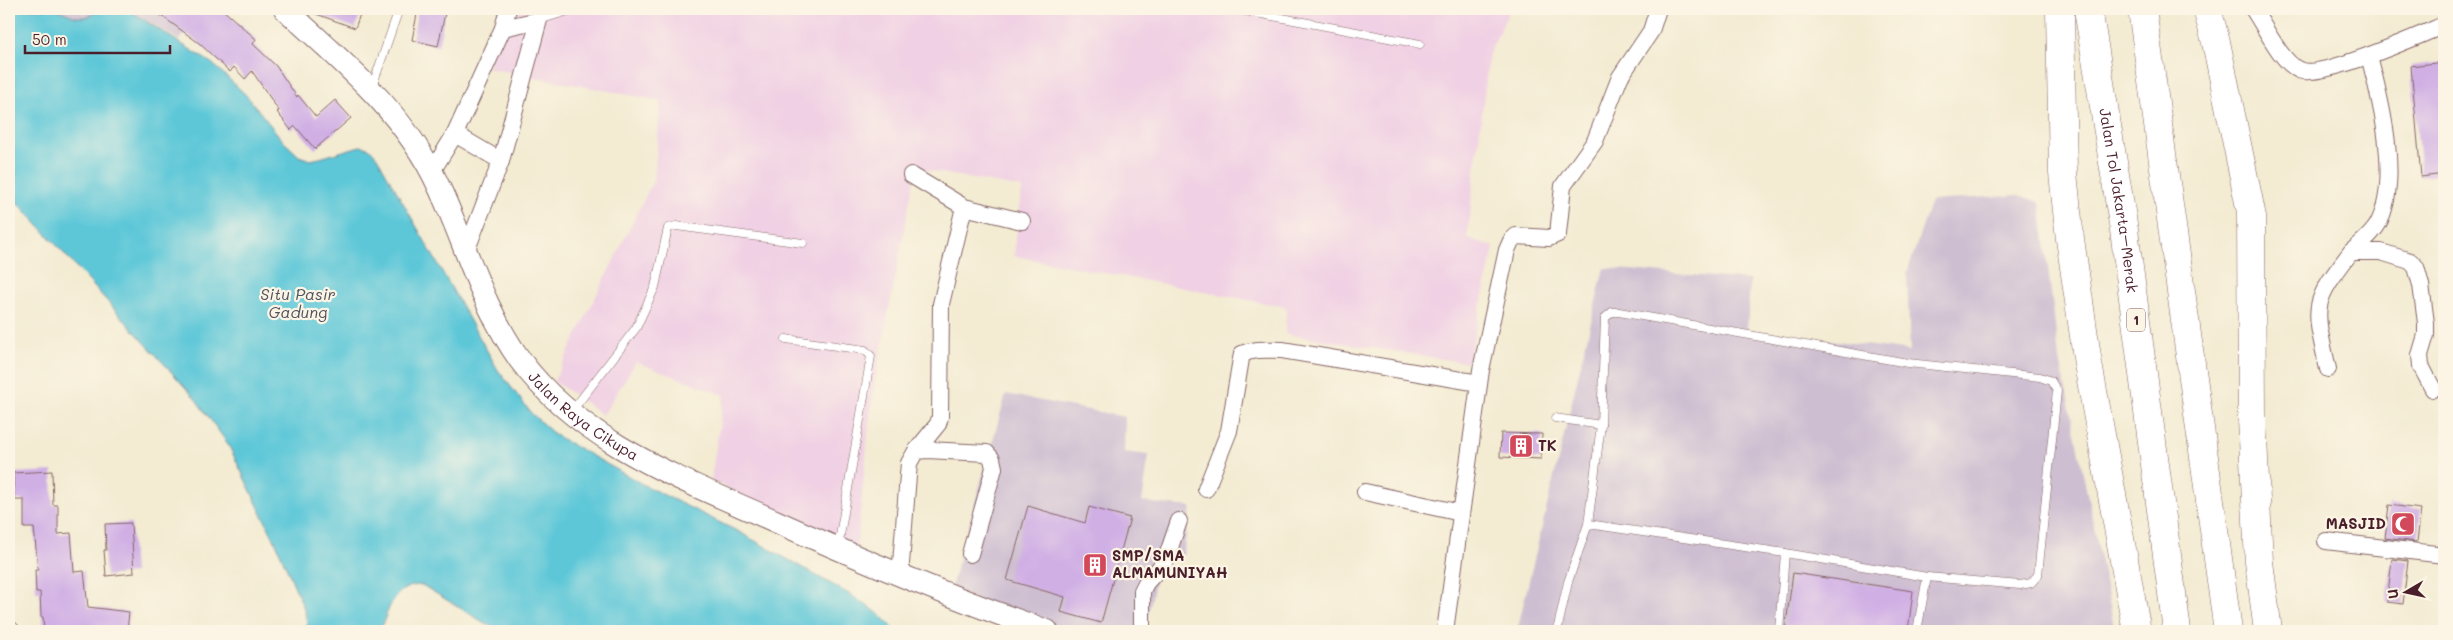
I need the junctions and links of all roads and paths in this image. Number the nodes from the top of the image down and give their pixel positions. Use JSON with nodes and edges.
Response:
{"nodes":[{"id":1,"x":285,"y":9,"type":"edge"},
{"id":2,"x":399,"y":9,"type":"edge"},
{"id":3,"x":508,"y":9,"type":"edge"},
{"id":4,"x":575,"y":9,"type":"edge"},
{"id":5,"x":1235,"y":9,"type":"edge"},
{"id":6,"x":1658,"y":9,"type":"edge"},
{"id":7,"x":2060,"y":9,"type":"edge"},
{"id":8,"x":2088,"y":9,"type":"edge"},
{"id":9,"x":2142,"y":9,"type":"edge"},
{"id":10,"x":2207,"y":9,"type":"edge"},
{"id":11,"x":2253,"y":9,"type":"edge"},
{"id":12,"x":539,"y":20,"type":"junction"},
{"id":13,"x":2444,"y":25,"type":"edge"},
{"id":14,"x":503,"y":28,"type":"junction"},
{"id":15,"x":1420,"y":44,"type":"dead end"},
{"id":16,"x":2369,"y":56,"type":"junction"},
{"id":17,"x":372,"y":89,"type":"junction"},
{"id":18,"x":455,"y":134,"type":"junction"},
{"id":19,"x":500,"y":161,"type":"junction"},
{"id":20,"x":431,"y":173,"type":"junction"},
{"id":21,"x":911,"y":175,"type":"dead end"},
{"id":22,"x":964,"y":207,"type":"junction"},
{"id":23,"x":1022,"y":221,"type":"dead end"},
{"id":24,"x":803,"y":243,"type":"dead end"},
{"id":25,"x":2351,"y":252,"type":"junction"},
{"id":26,"x":465,"y":254,"type":"junction"},
{"id":27,"x":786,"y":339,"type":"dead end"},
{"id":28,"x":2328,"y":369,"type":"dead end"},
{"id":29,"x":1479,"y":383,"type":"junction"},
{"id":30,"x":2434,"y":389,"type":"dead end"},
{"id":31,"x":571,"y":412,"type":"junction"},
{"id":32,"x":1555,"y":418,"type":"dead end"},
{"id":33,"x":1601,"y":425,"type":"junction"},
{"id":34,"x":916,"y":451,"type":"junction"},
{"id":35,"x":1206,"y":489,"type":"dead end"},
{"id":36,"x":1365,"y":492,"type":"dead end"},
{"id":37,"x":1461,"y":513,"type":"junction"},
{"id":38,"x":1178,"y":521,"type":"dead end"},
{"id":39,"x":1588,"y":524,"type":"junction"},
{"id":40,"x":2326,"y":541,"type":"dead end"},
{"id":41,"x":838,"y":549,"type":"junction"},
{"id":42,"x":1785,"y":553,"type":"junction"},
{"id":43,"x":970,"y":554,"type":"dead end"},
{"id":44,"x":2444,"y":555,"type":"edge"},
{"id":45,"x":900,"y":576,"type":"junction"},
{"id":46,"x":1927,"y":577,"type":"junction"},
{"id":47,"x":1010,"y":625,"type":"edge"},
{"id":48,"x":9,"y":628,"type":"edge"},
{"id":49,"x":12,"y":631,"type":"edge"},
{"id":50,"x":1047,"y":631,"type":"edge"},
{"id":51,"x":1142,"y":631,"type":"edge"},
{"id":52,"x":1445,"y":631,"type":"edge"},
{"id":53,"x":1557,"y":631,"type":"edge"},
{"id":54,"x":1779,"y":631,"type":"edge"},
{"id":55,"x":1917,"y":631,"type":"edge"},
{"id":56,"x":2137,"y":631,"type":"edge"},
{"id":57,"x":2177,"y":631,"type":"edge"},
{"id":58,"x":2228,"y":631,"type":"edge"},
{"id":59,"x":2268,"y":631,"type":"edge"}],
"edges":[{"from":1,"to":17,"type":"main road","name":"Jalan Raya Cikupa"},
{"from":2,"to":17,"type":"lane"},
{"from":3,"to":14,"type":"street"},
{"from":4,"to":12,"type":"lane"},
{"from":5,"to":15,"type":"lane"},
{"from":6,"to":29,"type":"street"},
{"from":7,"to":56,"type":"highway"},
{"from":8,"to":57,"type":"highway","name":"Jalan Tol Jakarta–Merak","number":"1"},
{"from":9,"to":58,"type":"highway"},
{"from":10,"to":59,"type":"highway"},
{"from":11,"to":16,"type":"street"},
{"from":12,"to":14,"type":"street"},
{"from":12,"to":19,"type":"street"},
{"from":13,"to":16,"type":"street"},
{"from":14,"to":18,"type":"street"},
{"from":16,"to":25,"type":"street"},
{"from":17,"to":20,"type":"main road","name":"Jalan Raya Cikupa"},
{"from":18,"to":19,"type":"street"},
{"from":18,"to":20,"type":"street"},
{"from":19,"to":26,"type":"street"},
{"from":20,"to":26,"type":"main road","name":"Jalan Raya Cikupa"},
{"from":21,"to":22,"type":"street"},
{"from":22,"to":23,"type":"street"},
{"from":22,"to":34,"type":"street"},
{"from":24,"to":31,"type":"lane"},
{"from":25,"to":28,"type":"street"},
{"from":25,"to":30,"type":"street"},
{"from":26,"to":31,"type":"main road","name":"Jalan Raya Cikupa"},
{"from":27,"to":41,"type":"lane"},
{"from":29,"to":35,"type":"street"},
{"from":29,"to":37,"type":"street"},
{"from":31,"to":41,"type":"main road","name":"Jalan Raya Cikupa"},
{"from":32,"to":33,"type":"lane"},
{"from":33,"to":39,"type":"lane"},
{"from":33,"to":46,"type":"lane"},
{"from":34,"to":43,"type":"street"},
{"from":34,"to":45,"type":"street"},
{"from":36,"to":37,"type":"street"},
{"from":37,"to":52,"type":"street"},
{"from":38,"to":51,"type":"street"},
{"from":39,"to":42,"type":"lane"},
{"from":39,"to":53,"type":"lane"},
{"from":40,"to":44,"type":"street"},
{"from":41,"to":45,"type":"main road","name":"Jalan Raya Cikupa"},
{"from":42,"to":46,"type":"lane"},
{"from":42,"to":54,"type":"lane"},
{"from":45,"to":47,"type":"main road","name":"Jalan Raya Cikupa"},
{"from":46,"to":55,"type":"lane"},
{"from":47,"to":50,"type":"main road","name":"Jalan Raya Cikupa"},
{"from":48,"to":49,"type":"street"}]}
